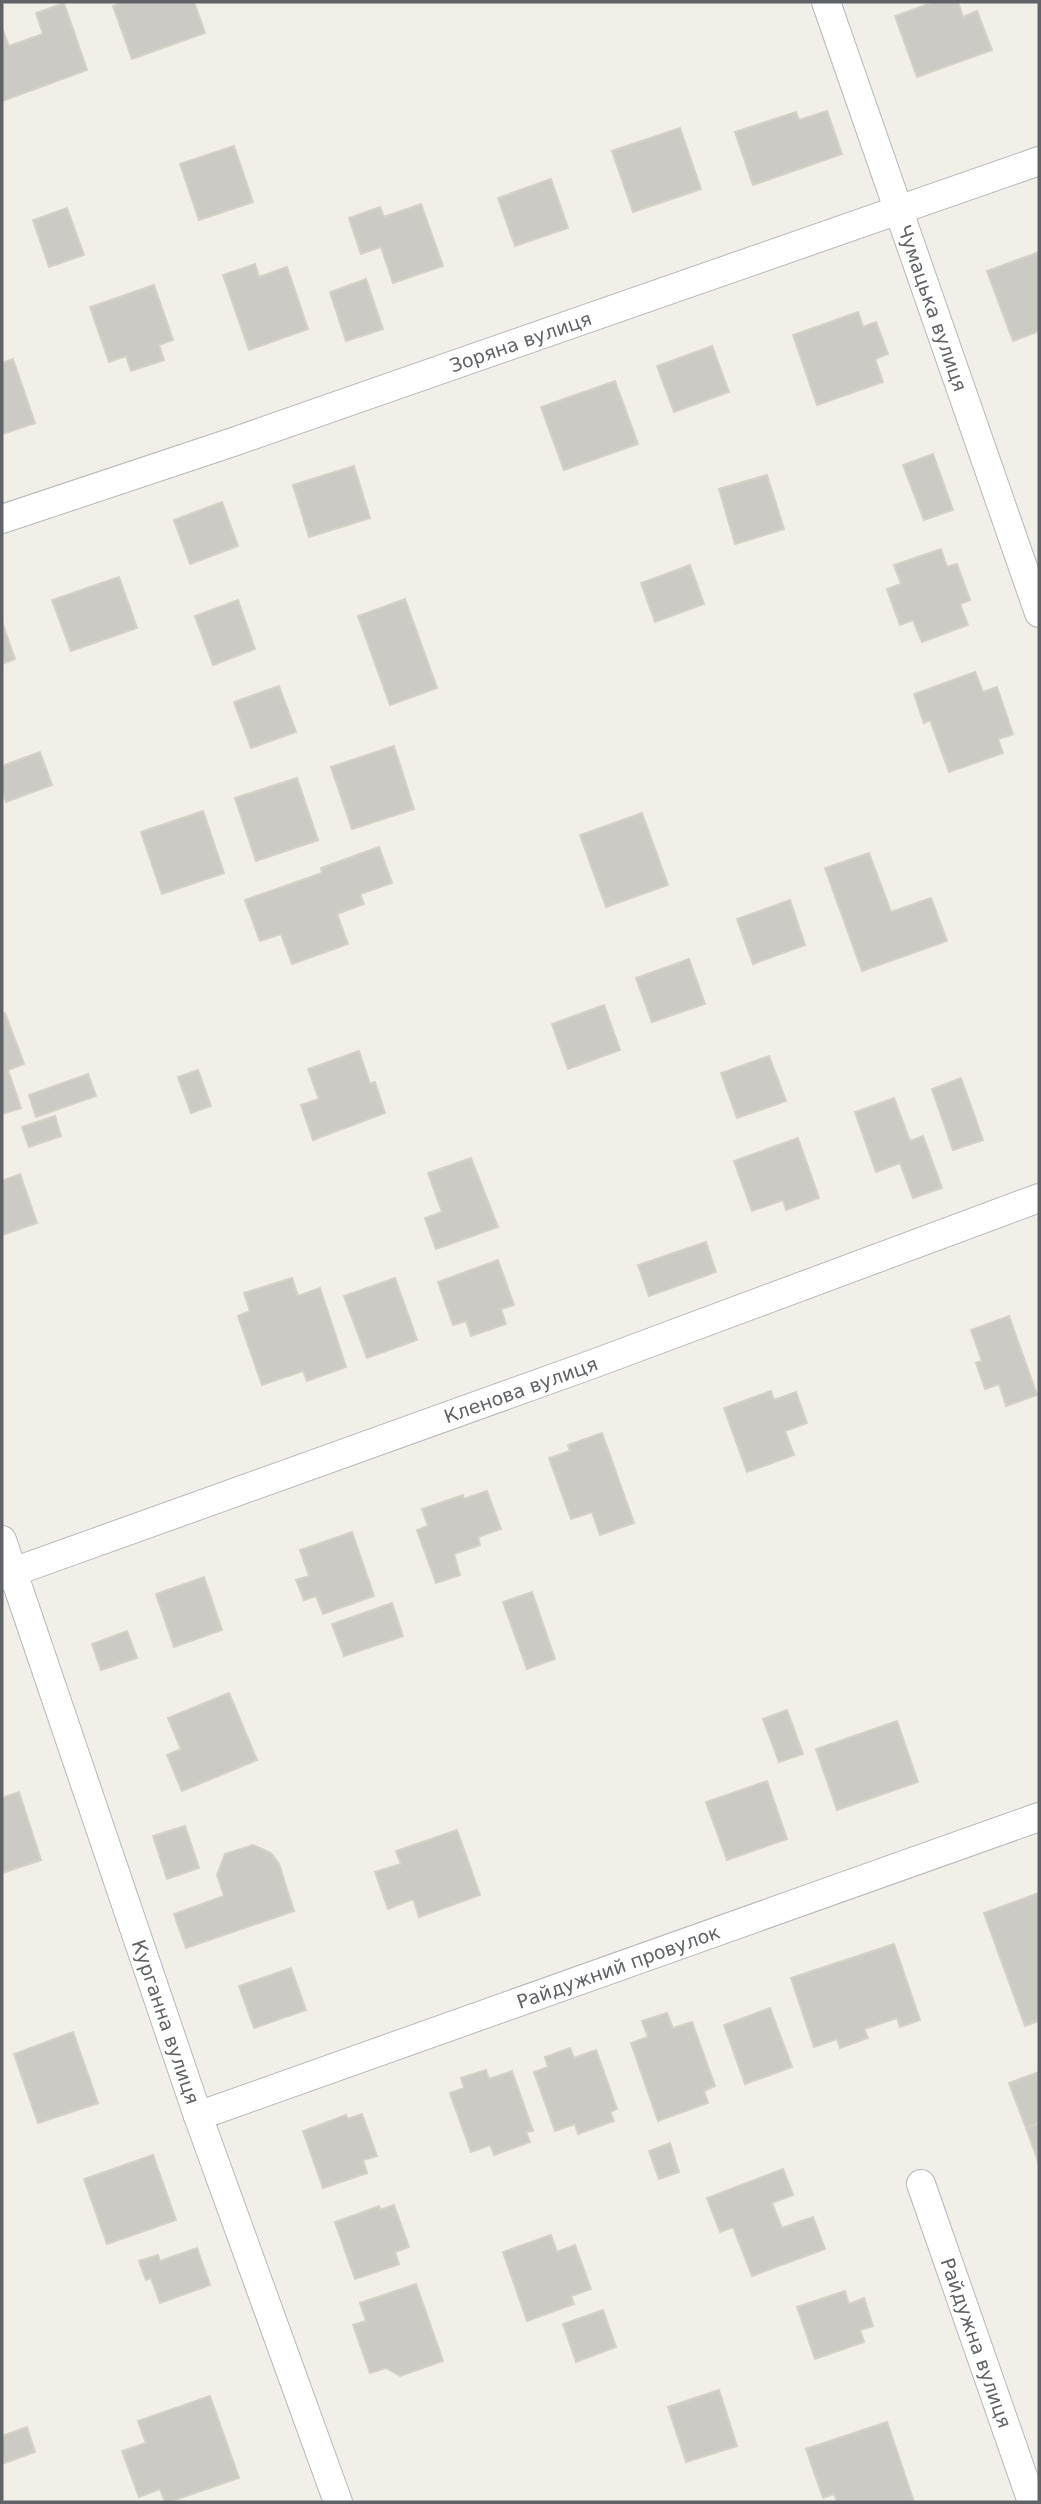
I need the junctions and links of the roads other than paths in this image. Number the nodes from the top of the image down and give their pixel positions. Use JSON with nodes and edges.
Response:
{"nodes":[{"id":1,"x":826,"y":2,"type":"edge"},
{"id":2,"x":1039,"y":161,"type":"edge"},
{"id":3,"x":899,"y":209,"type":"junction"},
{"id":4,"x":2,"y":520,"type":"edge"},
{"id":5,"x":1039,"y":613,"type":"edge"},
{"id":6,"x":1039,"y":1198,"type":"edge"},
{"id":7,"x":2,"y":1540,"type":"edge"},
{"id":8,"x":7,"y":1573,"type":"edge"},
{"id":9,"x":1039,"y":1817,"type":"edge"},
{"id":10,"x":198,"y":2116,"type":"junction"},
{"id":11,"x":921,"y":2184,"type":"dead end"},
{"id":12,"x":338,"y":2502,"type":"edge"},
{"id":13,"x":1032,"y":2502,"type":"edge"}],
"edges":[{"from":1,"to":3,"type":"street","name":"Чумацька вулиця"},
{"from":2,"to":3,"type":"street","name":"Зоряна вулиця"},
{"from":3,"to":4,"type":"street","name":"Зоряна вулиця"},
{"from":3,"to":5,"type":"street","name":"Чумацька вулиця"},
{"from":6,"to":8,"type":"street","name":"Кленова вулиця"},
{"from":7,"to":8,"type":"street","name":"Курганна вулиця"},
{"from":8,"to":10,"type":"street","name":"Курганна вулиця"},
{"from":9,"to":10,"type":"street","name":"Райдужний провулок"},
{"from":10,"to":12,"type":"street","name":"Курганна вулиця"},
{"from":11,"to":13,"type":"street","name":"Райдужна вулиця"}]}
